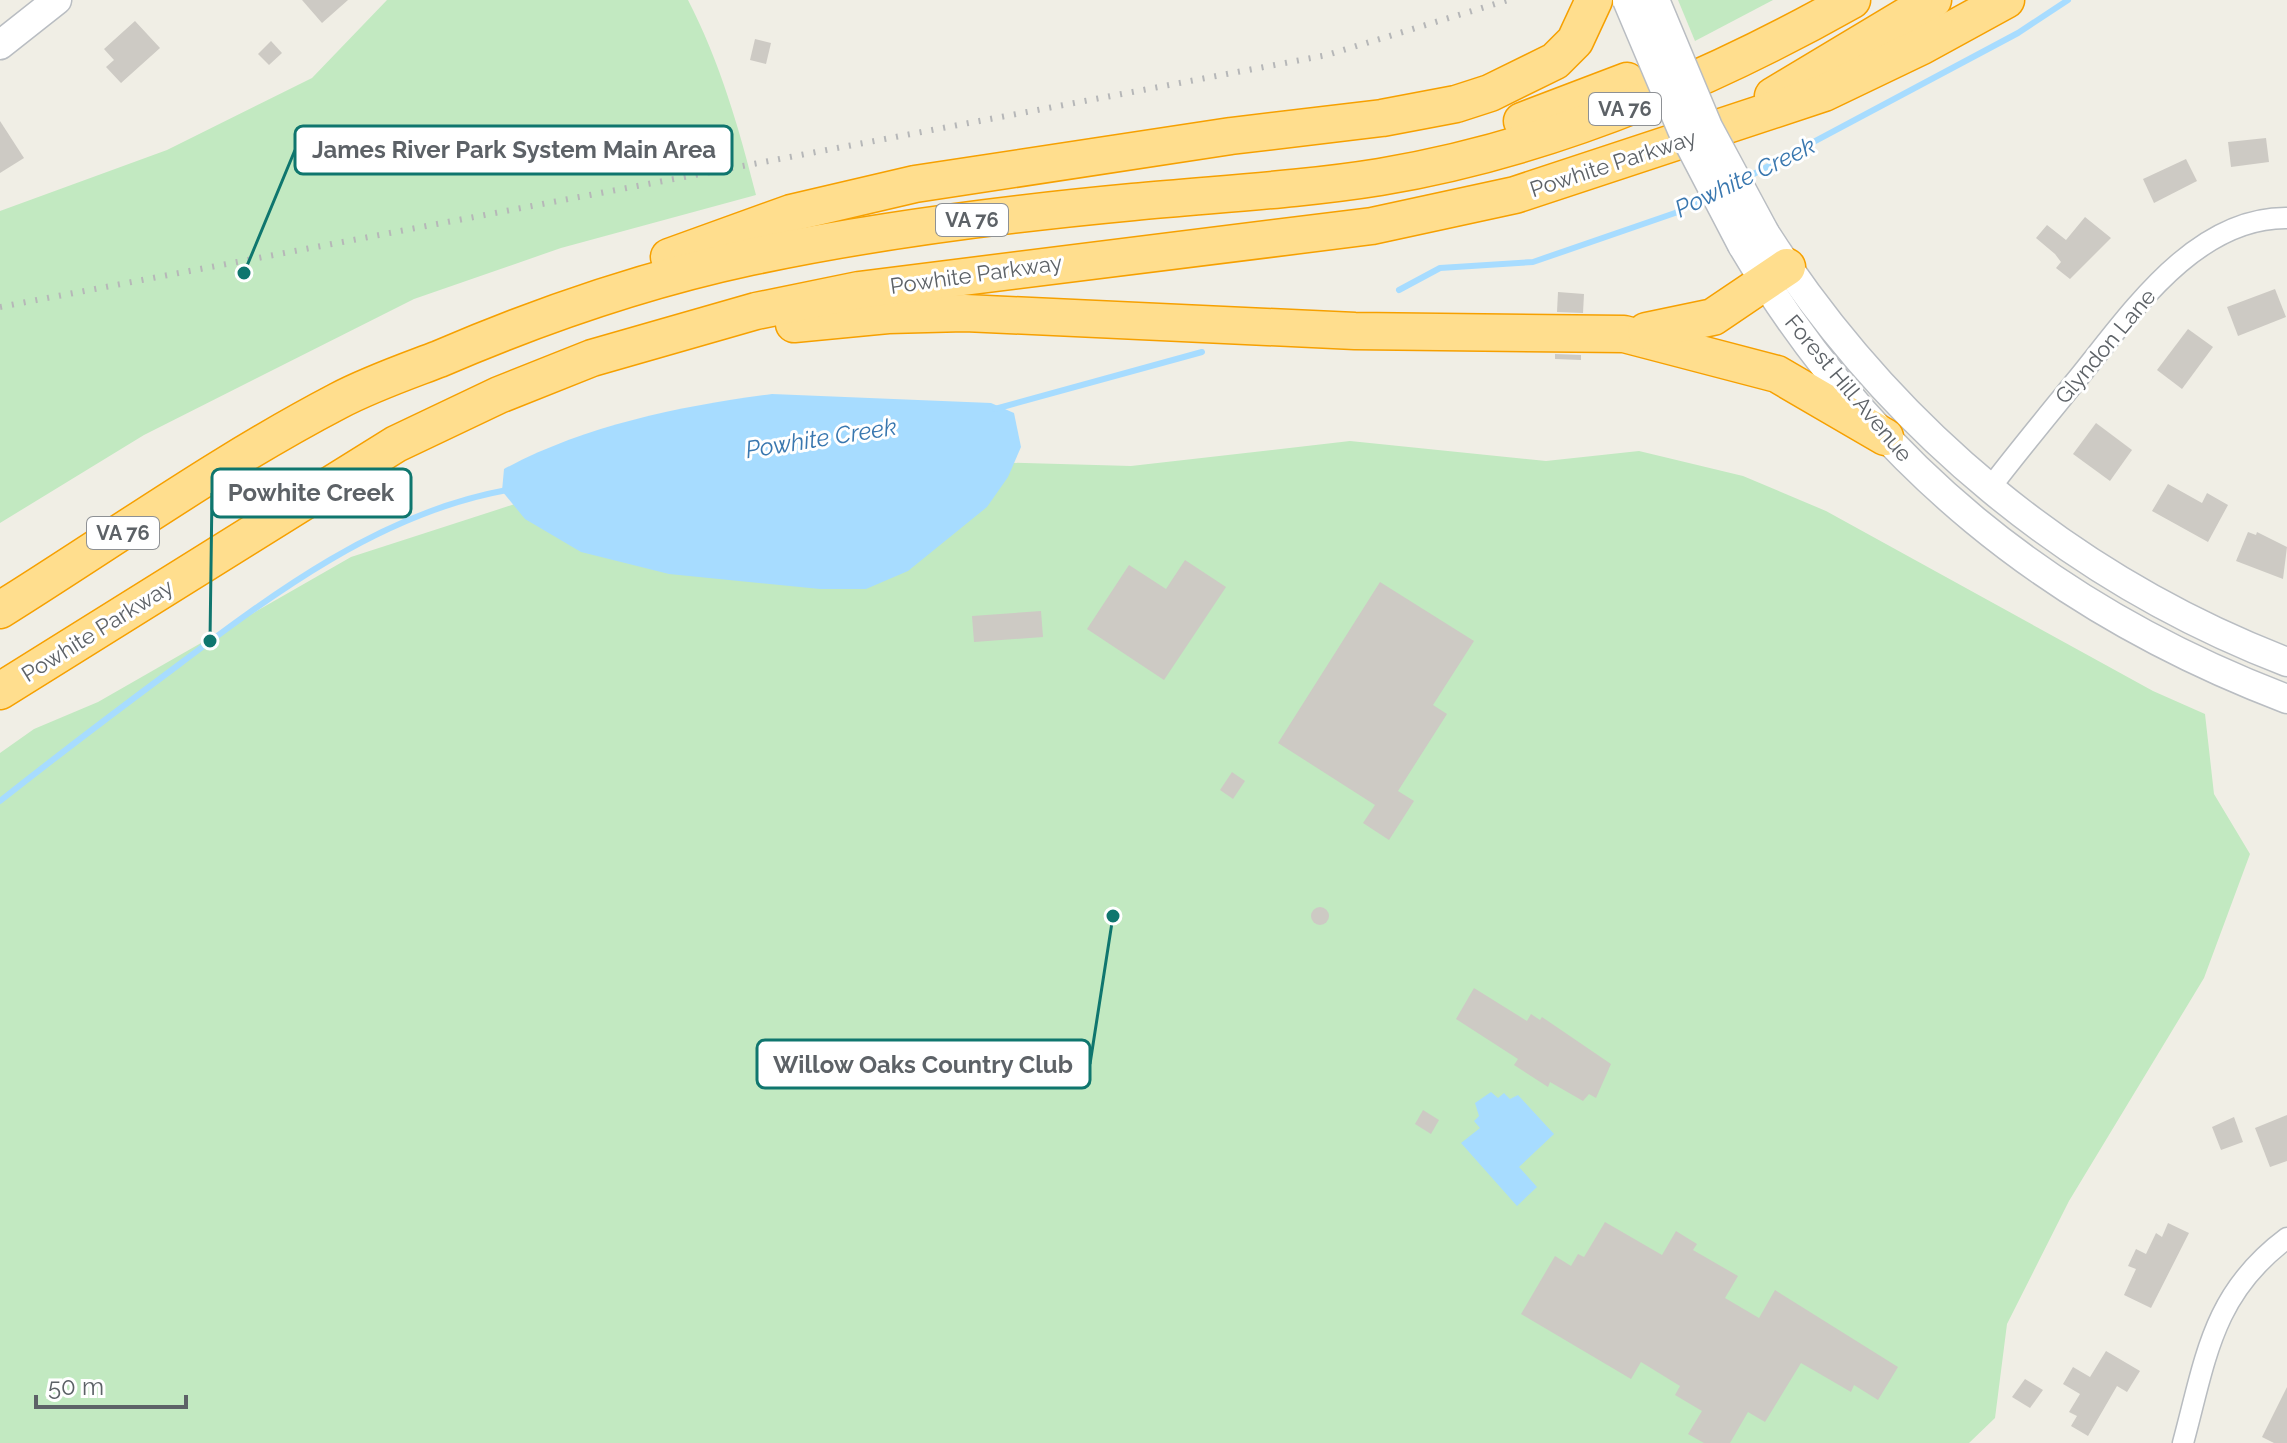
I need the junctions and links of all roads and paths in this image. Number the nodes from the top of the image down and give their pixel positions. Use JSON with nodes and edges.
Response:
{"nodes":[{"id":1,"x":57,"y":0,"type":"edge"},
{"id":2,"x":1594,"y":0,"type":"edge"},
{"id":3,"x":1627,"y":0,"type":"edge"},
{"id":4,"x":1655,"y":0,"type":"edge"},
{"id":5,"x":1805,"y":0,"type":"edge"},
{"id":6,"x":1852,"y":0,"type":"edge"},
{"id":7,"x":1933,"y":0,"type":"edge"},
{"id":8,"x":2006,"y":0,"type":"edge"},
{"id":9,"x":0,"y":45,"type":"edge"},
{"id":10,"x":1728,"y":125,"type":"junction"},
{"id":11,"x":1383,"y":177,"type":"junction"},
{"id":12,"x":2287,"y":218,"type":"edge"},
{"id":13,"x":1754,"y":239,"type":"junction"},
{"id":14,"x":1776,"y":275,"type":"junction"},
{"id":15,"x":570,"y":308,"type":"junction"},
{"id":16,"x":1624,"y":334,"type":"junction"},
{"id":17,"x":663,"y":336,"type":"junction"},
{"id":18,"x":1885,"y":437,"type":"junction"},
{"id":19,"x":1990,"y":488,"type":"junction"},
{"id":20,"x":0,"y":610,"type":"edge"},
{"id":21,"x":2287,"y":662,"type":"edge"},
{"id":22,"x":0,"y":691,"type":"edge"},
{"id":23,"x":2287,"y":699,"type":"edge"},
{"id":24,"x":2287,"y":1238,"type":"edge"},
{"id":25,"x":2183,"y":1443,"type":"edge"}],
"edges":[{"from":1,"to":9,"type":"main road"},
{"from":2,"to":15,"type":"highway"},
{"from":3,"to":13,"type":"main road","name":"Forest Hill Avenue","bridge":true},
{"from":4,"to":13,"type":"main road","name":"Forest Hill Avenue","bridge":true},
{"from":5,"to":11,"type":"highway"},
{"from":6,"to":11,"type":"highway","name":"Powhite Parkway","number":"VA 76"},
{"from":7,"to":10,"type":"highway","number":"VA 76"},
{"from":8,"to":10,"type":"highway","name":"Powhite Parkway","number":"VA 76"},
{"from":10,"to":17,"type":"highway","name":"Powhite Parkway","number":"VA 76"},
{"from":11,"to":15,"type":"highway","name":"Powhite Parkway","number":"VA 76"},
{"from":12,"to":19,"type":"street","name":"Glyndon Lane"},
{"from":13,"to":14,"type":"main road","name":"Forest Hill Avenue"},
{"from":14,"to":16,"type":"highway"},
{"from":14,"to":18,"type":"main road","name":"Forest Hill Avenue"},
{"from":14,"to":19,"type":"main road","name":"Forest Hill Avenue"},
{"from":15,"to":20,"type":"highway","name":"Powhite Parkway","number":"VA 76"},
{"from":16,"to":17,"type":"highway"},
{"from":16,"to":18,"type":"highway"},
{"from":17,"to":22,"type":"highway","name":"Powhite Parkway","number":"VA 76"},
{"from":18,"to":23,"type":"main road","name":"Forest Hill Avenue"},
{"from":19,"to":21,"type":"main road","name":"Forest Hill Avenue"},
{"from":24,"to":25,"type":"street"}]}
